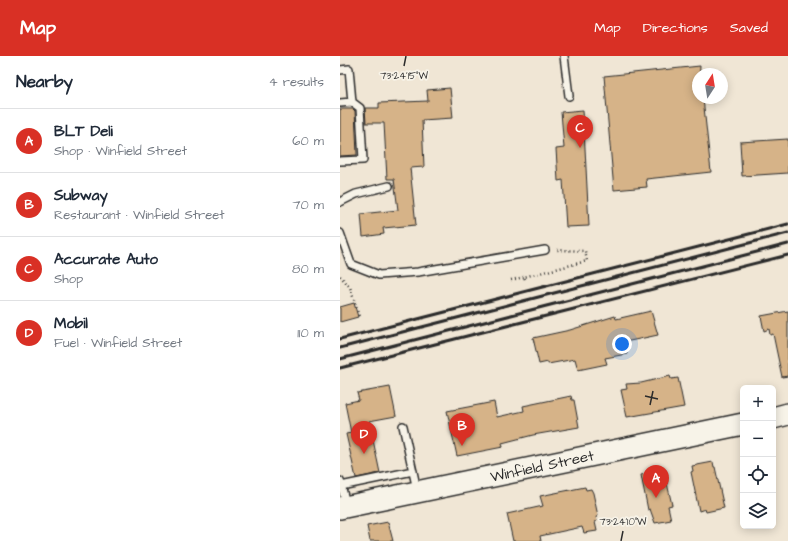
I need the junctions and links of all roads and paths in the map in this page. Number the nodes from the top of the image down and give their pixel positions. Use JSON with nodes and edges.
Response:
{"nodes":[{"id":1,"x":564,"y":56,"type":"edge"},
{"id":2,"x":340,"y":70,"type":"edge"},
{"id":3,"x":569,"y":96,"type":"dead end"},
{"id":4,"x":352,"y":102,"type":"junction"},
{"id":5,"x":340,"y":103,"type":"edge"},
{"id":6,"x":340,"y":161,"type":"edge"},
{"id":7,"x":389,"y":186,"type":"dead end"},
{"id":8,"x":340,"y":202,"type":"edge"},
{"id":9,"x":340,"y":233,"type":"edge"},
{"id":10,"x":546,"y":250,"type":"joint"},
{"id":11,"x":340,"y":276,"type":"edge"},
{"id":12,"x":511,"y":280,"type":"dead end"},
{"id":13,"x":359,"y":316,"type":"dead end"},
{"id":14,"x":788,"y":414,"type":"edge"},
{"id":15,"x":776,"y":417,"type":"edge"},
{"id":16,"x":740,"y":425,"type":"edge"},
{"id":17,"x":403,"y":426,"type":"dead end"},
{"id":18,"x":413,"y":471,"type":"junction"},
{"id":19,"x":341,"y":484,"type":"edge"},
{"id":20,"x":418,"y":492,"type":"junction"},
{"id":21,"x":343,"y":508,"type":"edge"}],
"edges":[{"from":1,"to":3,"type":"lane"},
{"from":2,"to":4,"type":"lane"},
{"from":4,"to":5,"type":"lane"},
{"from":4,"to":6,"type":"lane"},
{"from":7,"to":8,"type":"lane"},
{"from":9,"to":10,"type":"lane"},
{"from":10,"to":12,"type":"path"},
{"from":11,"to":13,"type":"path"},
{"from":14,"to":15,"type":"main road"},
{"from":16,"to":20,"type":"main road","name":"Winfield Street"},
{"from":17,"to":18,"type":"lane"},
{"from":18,"to":19,"type":"lane"},
{"from":18,"to":20,"type":"lane"},
{"from":19,"to":21,"type":"lane"},
{"from":20,"to":21,"type":"main road","name":"Winfield Street"}]}
